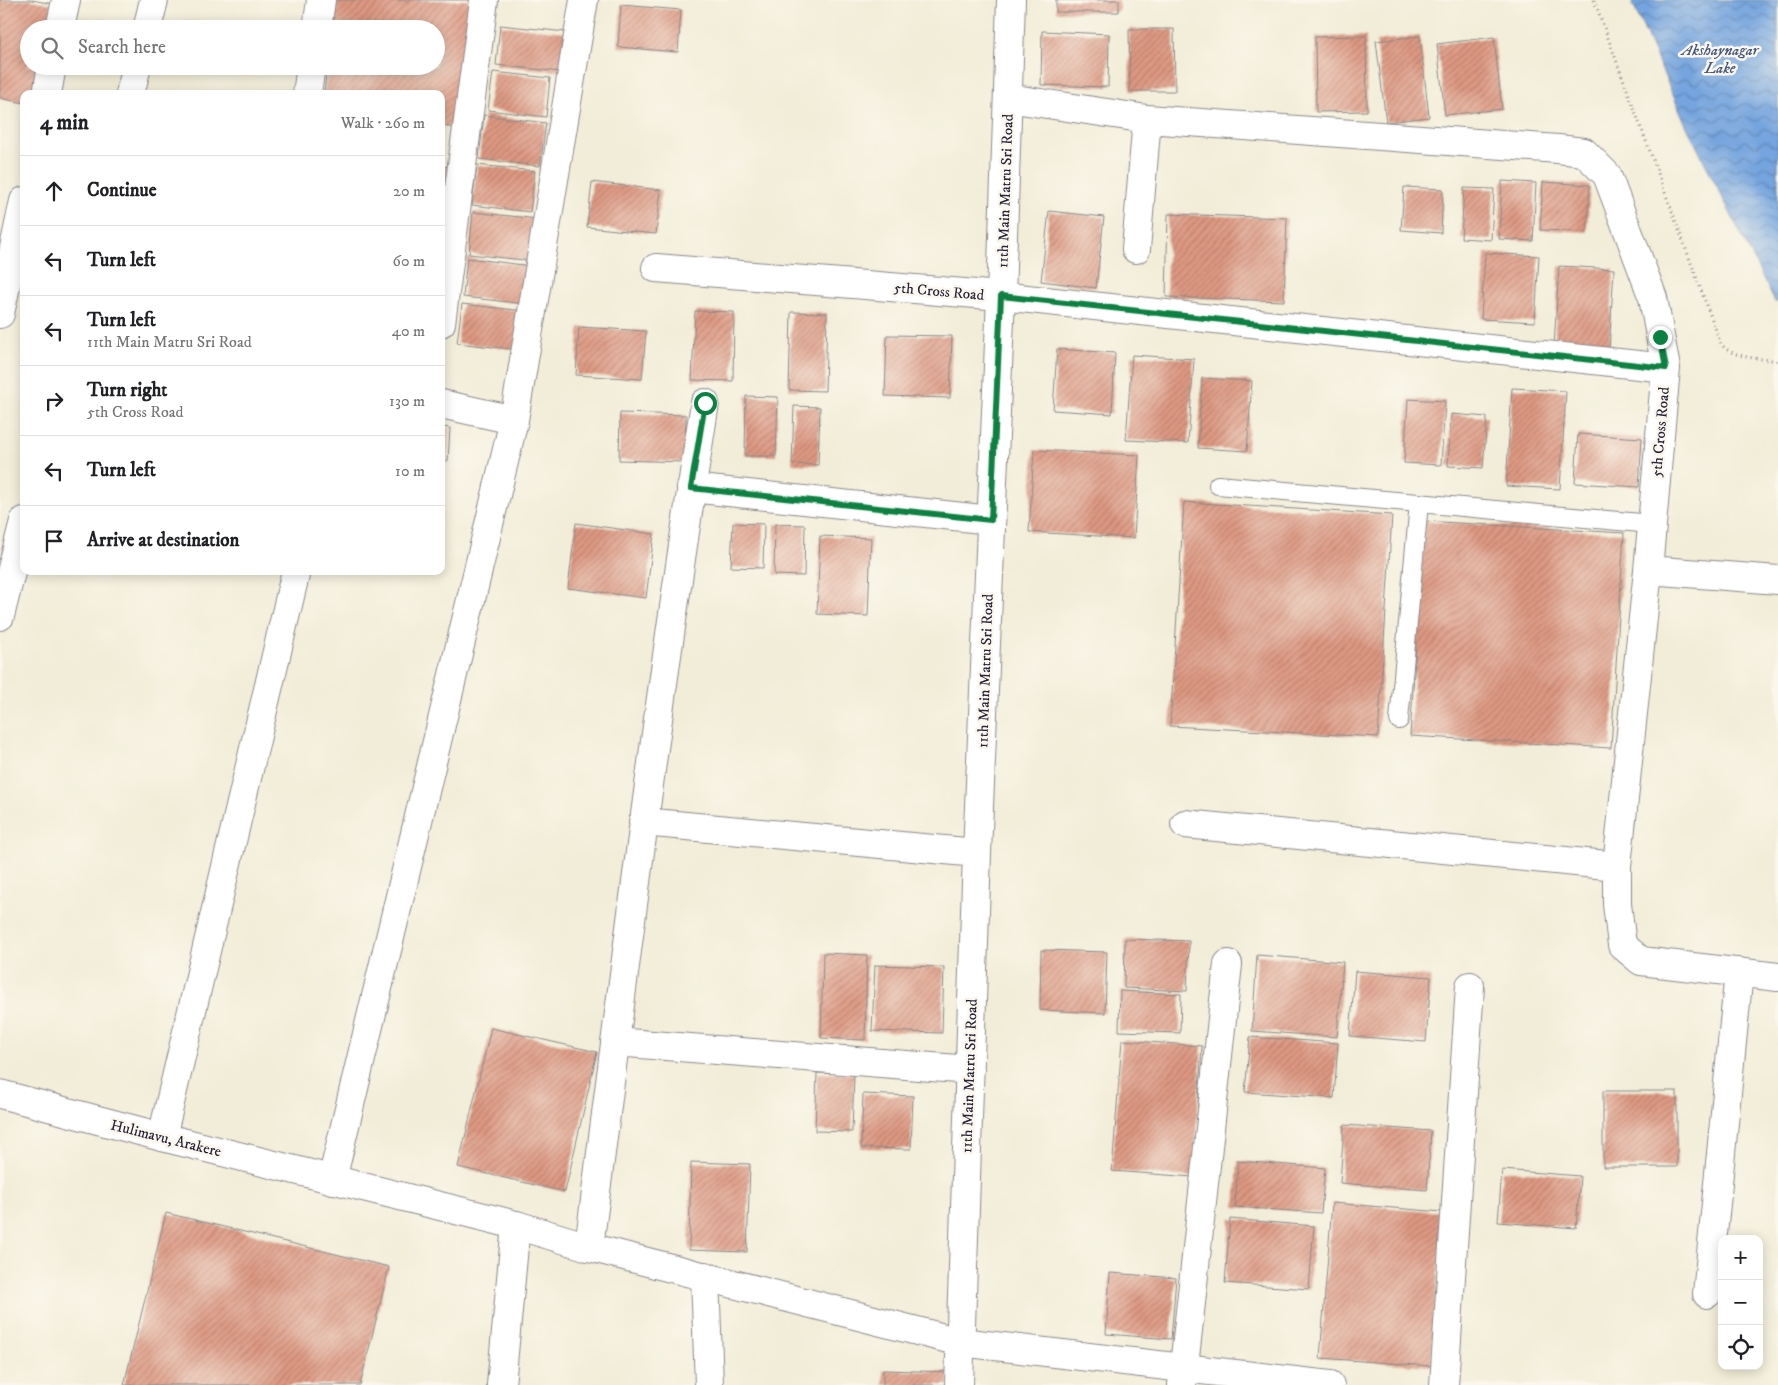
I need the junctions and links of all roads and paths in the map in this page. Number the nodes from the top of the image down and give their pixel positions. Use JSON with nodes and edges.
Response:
{"nodes":[{"id":1,"x":66,"y":0,"type":"edge"},
{"id":2,"x":154,"y":0,"type":"edge"},
{"id":3,"x":321,"y":0,"type":"edge"},
{"id":4,"x":484,"y":0,"type":"edge"},
{"id":5,"x":584,"y":0,"type":"edge"},
{"id":6,"x":1011,"y":0,"type":"edge"},
{"id":7,"x":1594,"y":0,"type":"edge"},
{"id":8,"x":62,"y":20,"type":"edge"},
{"id":9,"x":149,"y":20,"type":"edge"},
{"id":10,"x":318,"y":20,"type":"edge"},
{"id":11,"x":50,"y":75,"type":"edge"},
{"id":12,"x":135,"y":75,"type":"edge"},
{"id":13,"x":310,"y":75,"type":"edge"},
{"id":14,"x":47,"y":90,"type":"edge"},
{"id":15,"x":131,"y":90,"type":"edge"},
{"id":16,"x":308,"y":90,"type":"edge"},
{"id":17,"x":1008,"y":98,"type":"junction"},
{"id":18,"x":1147,"y":119,"type":"junction"},
{"id":19,"x":20,"y":221,"type":"edge"},
{"id":20,"x":1136,"y":249,"type":"dead end"},
{"id":21,"x":656,"y":268,"type":"dead end"},
{"id":22,"x":445,"y":294,"type":"edge"},
{"id":23,"x":1001,"y":296,"type":"junction"},
{"id":24,"x":0,"y":314,"type":"edge"},
{"id":25,"x":1778,"y":361,"type":"edge"},
{"id":26,"x":1666,"y":368,"type":"junction"},
{"id":27,"x":705,"y":403,"type":"dead end"},
{"id":28,"x":445,"y":405,"type":"edge"},
{"id":29,"x":514,"y":420,"type":"junction"},
{"id":30,"x":1218,"y":485,"type":"dead end"},
{"id":31,"x":691,"y":488,"type":"junction"},
{"id":32,"x":1419,"y":503,"type":"junction"},
{"id":33,"x":991,"y":520,"type":"junction"},
{"id":34,"x":1652,"y":524,"type":"junction"},
{"id":35,"x":20,"y":537,"type":"edge"},
{"id":36,"x":1648,"y":570,"type":"junction"},
{"id":37,"x":295,"y":575,"type":"edge"},
{"id":38,"x":1778,"y":580,"type":"edge"},
{"id":39,"x":0,"y":616,"type":"edge"},
{"id":40,"x":1399,"y":720,"type":"dead end"},
{"id":41,"x":644,"y":822,"type":"junction"},
{"id":42,"x":1185,"y":824,"type":"dead end"},
{"id":43,"x":977,"y":853,"type":"junction"},
{"id":44,"x":1617,"y":866,"type":"junction"},
{"id":45,"x":1228,"y":964,"type":"dead end"},
{"id":46,"x":1739,"y":972,"type":"junction"},
{"id":47,"x":1778,"y":977,"type":"edge"},
{"id":48,"x":1470,"y":986,"type":"dead end"},
{"id":49,"x":615,"y":1042,"type":"junction"},
{"id":50,"x":970,"y":1070,"type":"junction"},
{"id":51,"x":0,"y":1094,"type":"edge"},
{"id":52,"x":162,"y":1137,"type":"junction"},
{"id":53,"x":332,"y":1180,"type":"junction"},
{"id":54,"x":516,"y":1225,"type":"junction"},
{"id":55,"x":589,"y":1247,"type":"junction"},
{"id":56,"x":704,"y":1276,"type":"junction"},
{"id":57,"x":1707,"y":1294,"type":"dead end"},
{"id":58,"x":960,"y":1342,"type":"junction"},
{"id":59,"x":1182,"y":1376,"type":"edge"},
{"id":60,"x":501,"y":1385,"type":"edge"},
{"id":61,"x":708,"y":1385,"type":"edge"},
{"id":62,"x":959,"y":1385,"type":"edge"},
{"id":63,"x":1330,"y":1385,"type":"edge"},
{"id":64,"x":1444,"y":1385,"type":"edge"}],
"edges":[{"from":1,"to":8,"type":"street"},
{"from":2,"to":9,"type":"street"},
{"from":3,"to":10,"type":"street"},
{"from":4,"to":22,"type":"street"},
{"from":5,"to":29,"type":"street"},
{"from":6,"to":17,"type":"street","name":"11th Main Matru Sri Road"},
{"from":7,"to":25,"type":"path"},
{"from":11,"to":14,"type":"street"},
{"from":12,"to":15,"type":"street"},
{"from":13,"to":16,"type":"street"},
{"from":17,"to":18,"type":"street"},
{"from":17,"to":23,"type":"street","name":"11th Main Matru Sri Road"},
{"from":18,"to":20,"type":"street"},
{"from":18,"to":26,"type":"street"},
{"from":19,"to":24,"type":"street"},
{"from":21,"to":23,"type":"street","name":"5th Cross Road"},
{"from":23,"to":26,"type":"street","name":"5th Cross Road"},
{"from":23,"to":33,"type":"street","name":"11th Main Matru Sri Road"},
{"from":26,"to":34,"type":"street","name":"5th Cross Road"},
{"from":27,"to":31,"type":"street"},
{"from":28,"to":29,"type":"street"},
{"from":29,"to":53,"type":"street"},
{"from":30,"to":32,"type":"lane"},
{"from":31,"to":33,"type":"street"},
{"from":31,"to":41,"type":"street"},
{"from":32,"to":34,"type":"lane"},
{"from":32,"to":40,"type":"lane"},
{"from":33,"to":43,"type":"street","name":"11th Main Matru Sri Road"},
{"from":34,"to":36,"type":"street","name":"5th Cross Road"},
{"from":35,"to":39,"type":"street"},
{"from":36,"to":38,"type":"street"},
{"from":36,"to":44,"type":"street","name":"5th Cross Road"},
{"from":37,"to":52,"type":"street"},
{"from":41,"to":43,"type":"street"},
{"from":41,"to":49,"type":"street"},
{"from":42,"to":44,"type":"street"},
{"from":43,"to":50,"type":"street","name":"11th Main Matru Sri Road"},
{"from":44,"to":46,"type":"street","name":"5th Cross Road"},
{"from":45,"to":59,"type":"street"},
{"from":46,"to":47,"type":"street","name":"5th Cross Road"},
{"from":46,"to":57,"type":"street"},
{"from":48,"to":64,"type":"street"},
{"from":49,"to":50,"type":"street"},
{"from":49,"to":55,"type":"street"},
{"from":50,"to":58,"type":"street","name":"11th Main Matru Sri Road"},
{"from":51,"to":52,"type":"street","name":"Hulimavu, Arakere"},
{"from":52,"to":53,"type":"street","name":"Hulimavu, Arakere"},
{"from":53,"to":54,"type":"street","name":"Hulimavu, Arakere"},
{"from":54,"to":55,"type":"street","name":"Hulimavu, Arakere"},
{"from":54,"to":60,"type":"street"},
{"from":55,"to":56,"type":"street","name":"Hulimavu, Arakere"},
{"from":56,"to":58,"type":"street","name":"Hulimavu, Arakere"},
{"from":56,"to":61,"type":"street"},
{"from":58,"to":59,"type":"street","name":"Hulimavu, Arakere"},
{"from":58,"to":62,"type":"street","name":"11th Main Matru Sri Road"},
{"from":59,"to":63,"type":"street","name":"Hulimavu, Arakere"}]}
